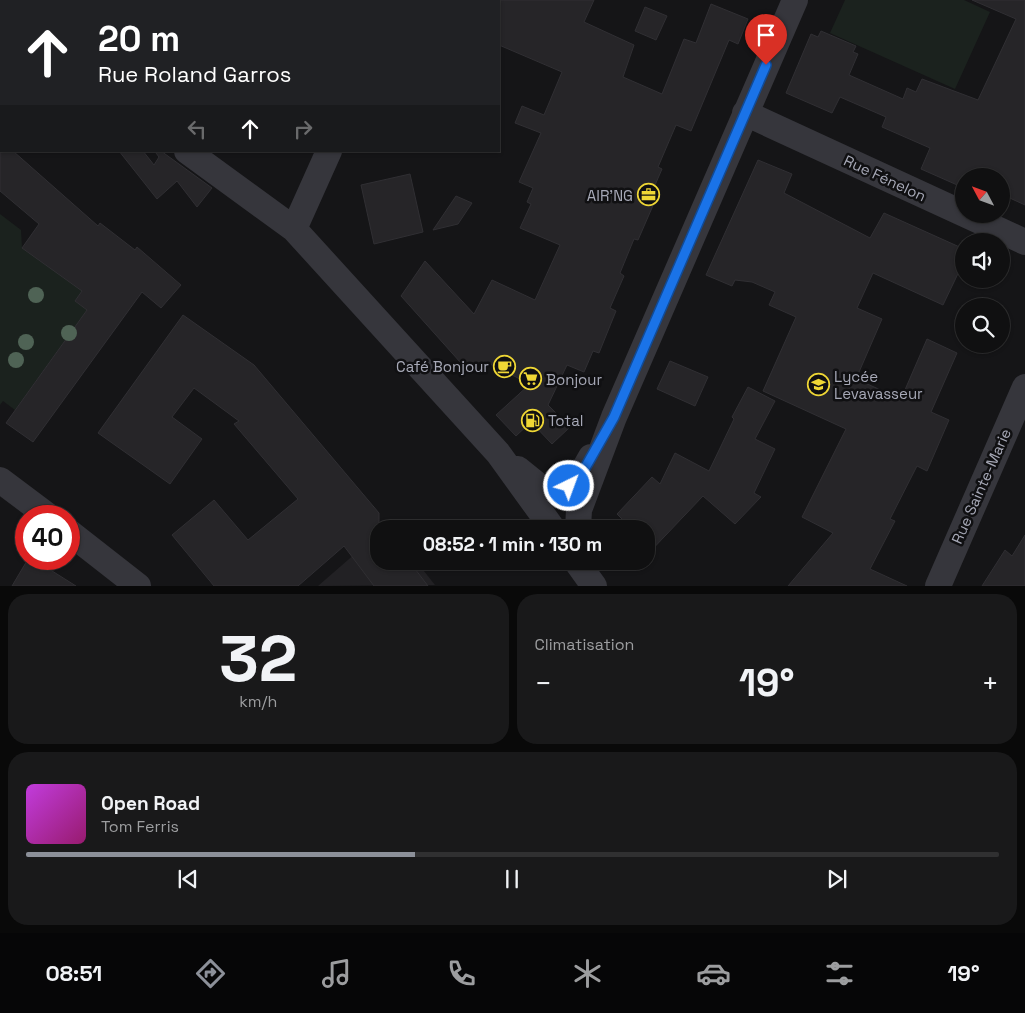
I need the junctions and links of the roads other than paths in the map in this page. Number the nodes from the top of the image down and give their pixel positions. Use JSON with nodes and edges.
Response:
{"nodes":[{"id":1,"x":795,"y":0,"type":"edge"},
{"id":2,"x":745,"y":113,"type":"junction"},
{"id":3,"x":188,"y":152,"type":"edge"},
{"id":4,"x":330,"y":152,"type":"edge"},
{"id":5,"x":294,"y":229,"type":"junction"},
{"id":6,"x":1025,"y":242,"type":"edge"},
{"id":7,"x":1025,"y":387,"type":"edge"},
{"id":8,"x":614,"y":417,"type":"junction"},
{"id":9,"x":498,"y":453,"type":"junction"},
{"id":10,"x":0,"y":480,"type":"edge"},
{"id":11,"x":33,"y":505,"type":"edge"},
{"id":12,"x":546,"y":520,"type":"edge"},
{"id":13,"x":578,"y":520,"type":"edge"},
{"id":14,"x":80,"y":542,"type":"edge"},
{"id":15,"x":583,"y":570,"type":"edge"},
{"id":16,"x":589,"y":570,"type":"edge"},
{"id":17,"x":125,"y":581,"type":"edge"},
{"id":18,"x":595,"y":586,"type":"edge"},
{"id":19,"x":938,"y":586,"type":"edge"}],
"edges":[{"from":1,"to":2,"type":"street"},
{"from":2,"to":6,"type":"street","name":"Rue Fénelon"},
{"from":2,"to":8,"type":"street"},
{"from":3,"to":5,"type":"street"},
{"from":4,"to":5,"type":"street"},
{"from":5,"to":9,"type":"street"},
{"from":7,"to":19,"type":"street","name":"Rue Sainte-Marie"},
{"from":8,"to":9,"type":"street"},
{"from":8,"to":13,"type":"street"},
{"from":9,"to":12,"type":"street"},
{"from":10,"to":11,"type":"street"},
{"from":14,"to":17,"type":"street"},
{"from":15,"to":18,"type":"street"},
{"from":16,"to":18,"type":"street"}]}
